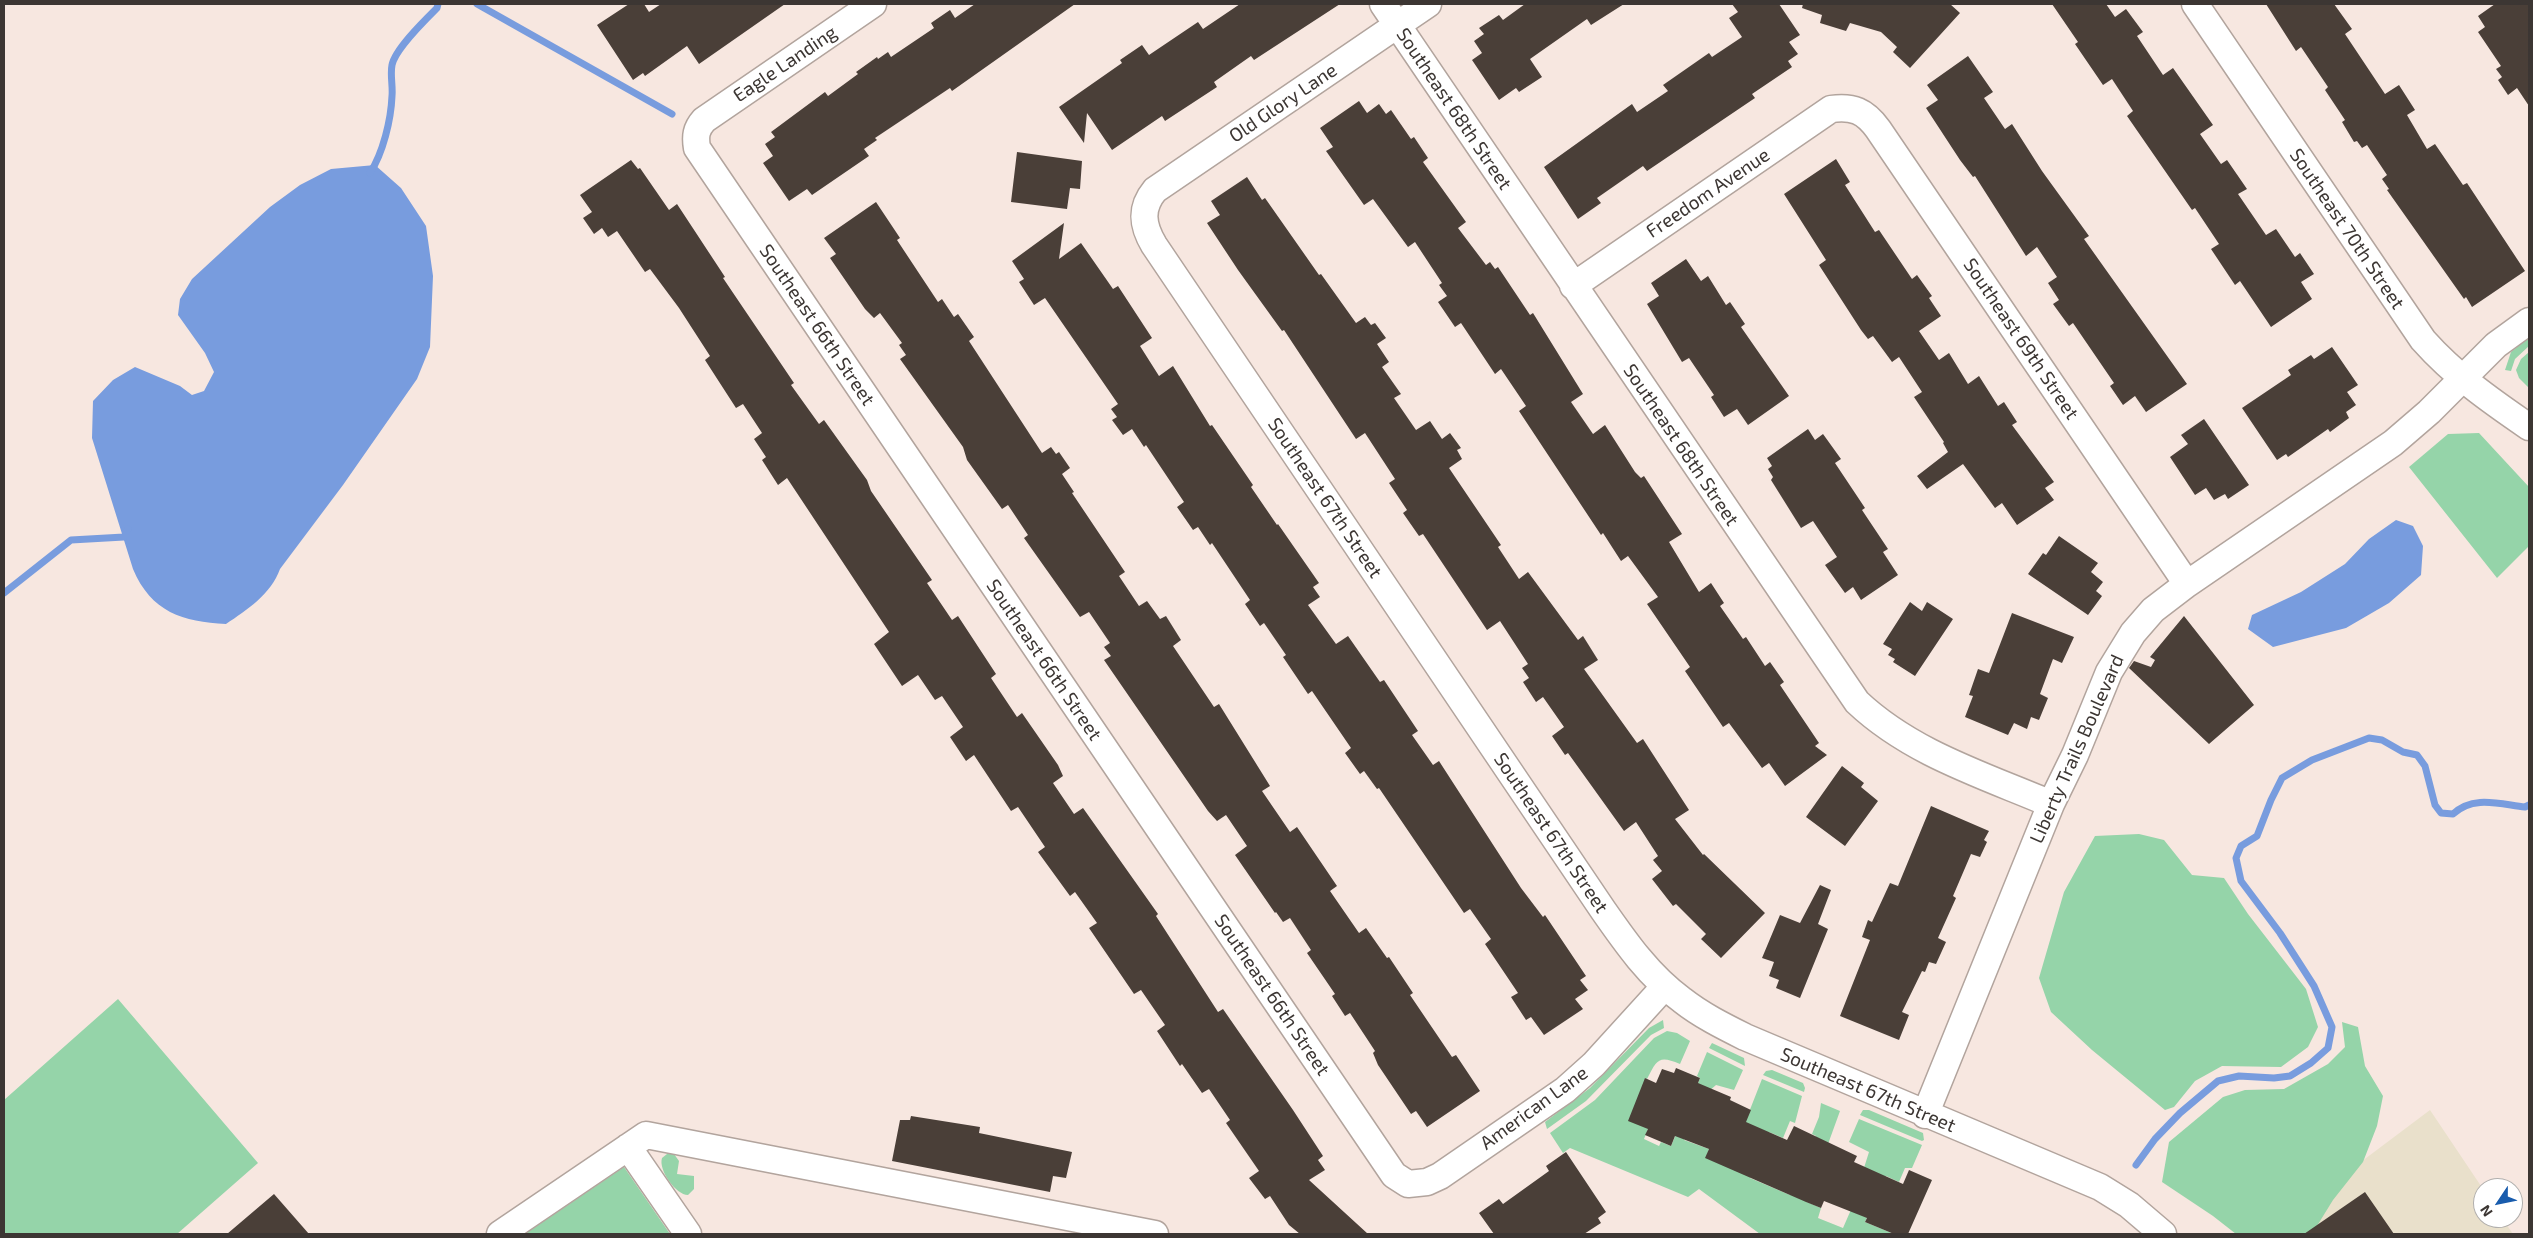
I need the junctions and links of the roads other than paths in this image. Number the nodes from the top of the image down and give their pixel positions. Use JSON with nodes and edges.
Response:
{"nodes":[{"id":1,"x":874,"y":4,"type":"edge"},
{"id":2,"x":1383,"y":4,"type":"edge"},
{"id":3,"x":1428,"y":4,"type":"edge"},
{"id":4,"x":2195,"y":4,"type":"edge"},
{"id":5,"x":1397,"y":25,"type":"junction"},
{"id":6,"x":1845,"y":107,"type":"joint"},
{"id":7,"x":698,"y":127,"type":"joint"},
{"id":8,"x":1145,"y":208,"type":"joint"},
{"id":9,"x":1573,"y":286,"type":"junction"},
{"id":10,"x":2529,"y":321,"type":"edge"},
{"id":11,"x":2462,"y":379,"type":"junction"},
{"id":12,"x":2529,"y":427,"type":"edge"},
{"id":13,"x":2187,"y":584,"type":"junction"},
{"id":14,"x":2051,"y":804,"type":"junction"},
{"id":15,"x":1665,"y":986,"type":"junction"},
{"id":16,"x":1925,"y":1115,"type":"junction"},
{"id":17,"x":628,"y":1147,"type":"junction"},
{"id":18,"x":1408,"y":1184,"type":"joint"},
{"id":19,"x":500,"y":1234,"type":"edge"},
{"id":20,"x":688,"y":1234,"type":"edge"},
{"id":21,"x":1155,"y":1234,"type":"edge"},
{"id":22,"x":2163,"y":1234,"type":"edge"}],
"edges":[{"from":1,"to":7,"type":"street","name":"Eagle Landing"},
{"from":2,"to":5,"type":"street","name":"Southeast 68th Street"},
{"from":3,"to":5,"type":"street","name":"Old Glory Lane"},
{"from":4,"to":11,"type":"street","name":"Southeast 70th Street"},
{"from":5,"to":8,"type":"street","name":"Old Glory Lane"},
{"from":5,"to":9,"type":"street","name":"Southeast 68th Street"},
{"from":6,"to":9,"type":"street","name":"Freedom Avenue"},
{"from":6,"to":13,"type":"street","name":"Southeast 69th Street"},
{"from":7,"to":18,"type":"street","name":"Southeast 66th Street"},
{"from":8,"to":15,"type":"street","name":"Southeast 67th Street"},
{"from":9,"to":14,"type":"street","name":"Southeast 68th Street"},
{"from":10,"to":11,"type":"street","name":"Liberty Trails Boulevard"},
{"from":11,"to":12,"type":"street","name":"Southeast 70th Street"},
{"from":11,"to":13,"type":"street","name":"Liberty Trails Boulevard"},
{"from":13,"to":14,"type":"street","name":"Liberty Trails Boulevard"},
{"from":14,"to":16,"type":"street","name":"Liberty Trails Boulevard"},
{"from":15,"to":16,"type":"street","name":"Southeast 67th Street"},
{"from":15,"to":18,"type":"street","name":"American Lane"},
{"from":16,"to":22,"type":"street","name":"Southeast 67th Street"},
{"from":17,"to":19,"type":"street"},
{"from":17,"to":20,"type":"street"},
{"from":17,"to":21,"type":"street"}]}
